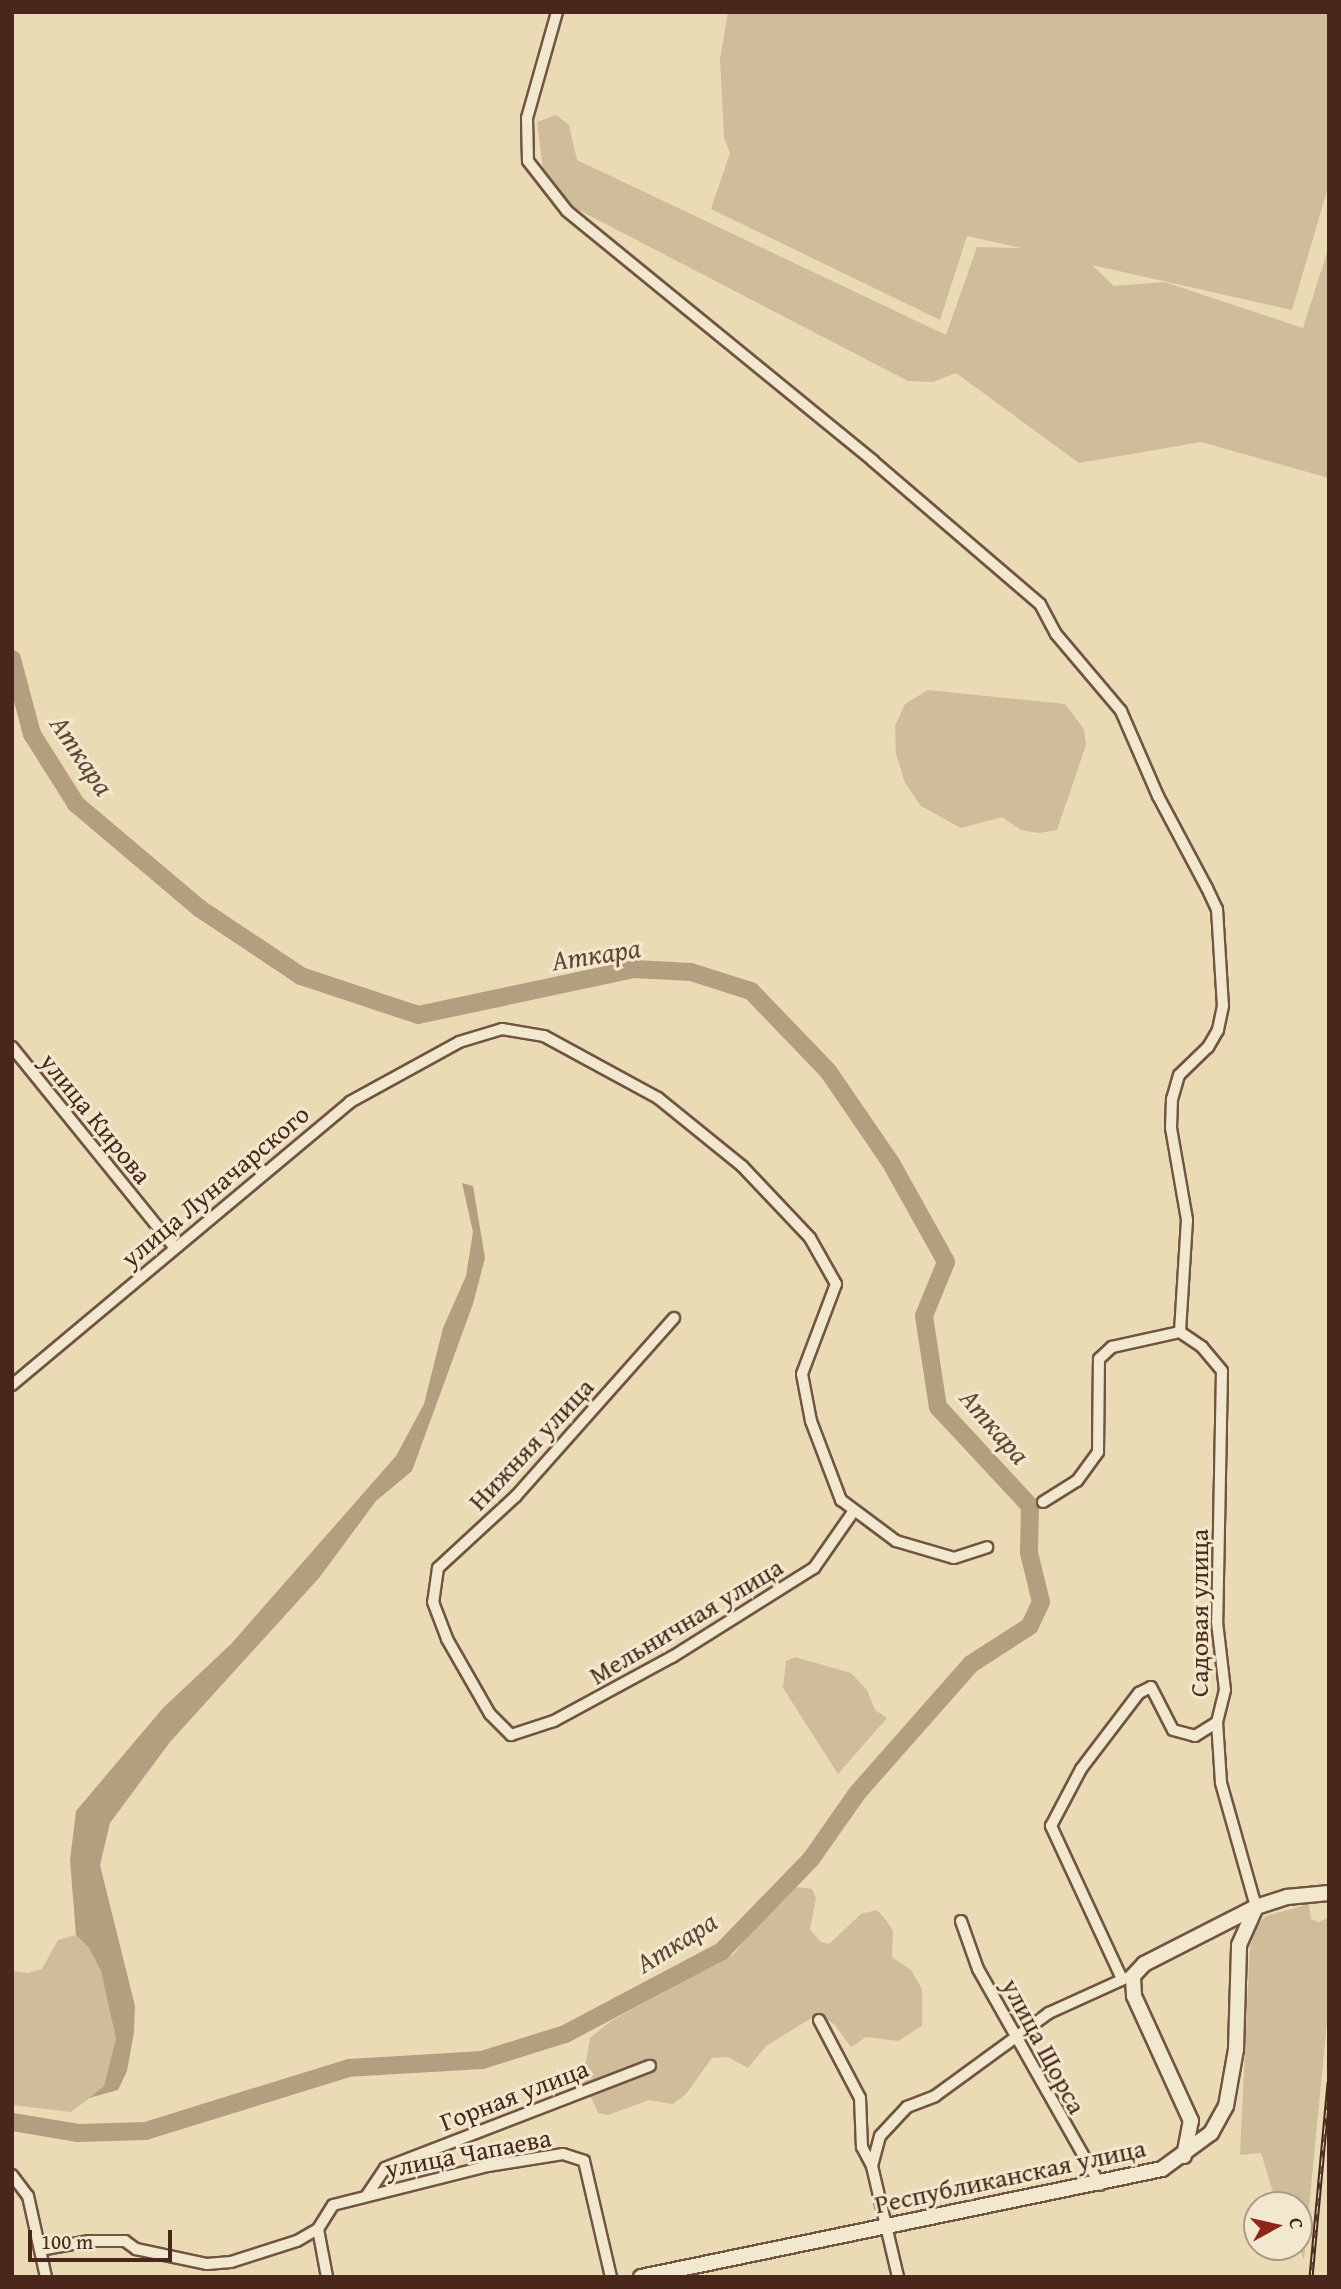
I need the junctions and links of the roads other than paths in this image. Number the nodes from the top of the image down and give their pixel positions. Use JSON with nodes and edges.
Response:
{"nodes":[{"id":1,"x":557,"y":12,"type":"edge"},
{"id":2,"x":12,"y":1047,"type":"edge"},
{"id":3,"x":174,"y":1247,"type":"junction"},
{"id":4,"x":674,"y":1318,"type":"dead end"},
{"id":5,"x":1180,"y":1332,"type":"junction"},
{"id":6,"x":12,"y":1385,"type":"edge"},
{"id":7,"x":1043,"y":1502,"type":"dead end"},
{"id":8,"x":853,"y":1512,"type":"junction"},
{"id":9,"x":986,"y":1547,"type":"dead end"},
{"id":10,"x":1217,"y":1722,"type":"junction"},
{"id":11,"x":511,"y":1735,"type":"joint"},
{"id":12,"x":1322,"y":1892,"type":"edge"},
{"id":13,"x":1256,"y":1907,"type":"junction"},
{"id":14,"x":961,"y":1921,"type":"dead end"},
{"id":15,"x":1128,"y":1977,"type":"junction"},
{"id":16,"x":819,"y":2020,"type":"dead end"},
{"id":17,"x":1014,"y":2034,"type":"junction"},
{"id":18,"x":650,"y":2066,"type":"dead end"},
{"id":19,"x":1184,"y":2155,"type":"junction"},
{"id":20,"x":872,"y":2166,"type":"junction"},
{"id":21,"x":12,"y":2175,"type":"edge"},
{"id":22,"x":1100,"y":2185,"type":"junction"},
{"id":23,"x":367,"y":2195,"type":"junction"},
{"id":24,"x":888,"y":2227,"type":"junction"},
{"id":25,"x":318,"y":2229,"type":"junction"},
{"id":26,"x":40,"y":2250,"type":"junction"},
{"id":27,"x":46,"y":2277,"type":"edge"},
{"id":28,"x":327,"y":2277,"type":"edge"},
{"id":29,"x":611,"y":2277,"type":"edge"},
{"id":30,"x":641,"y":2277,"type":"edge"},
{"id":31,"x":898,"y":2277,"type":"edge"}],
"edges":[{"from":1,"to":5,"type":"street"},
{"from":2,"to":3,"type":"street","name":"улица Кирова"},
{"from":3,"to":6,"type":"street","name":"улица Луначарского"},
{"from":3,"to":8,"type":"street","name":"улица Луначарского"},
{"from":4,"to":11,"type":"street","name":"Нижняя улица"},
{"from":5,"to":7,"type":"street"},
{"from":5,"to":10,"type":"street","name":"Садовая улица"},
{"from":8,"to":9,"type":"street"},
{"from":8,"to":11,"type":"street","name":"Мельничная улица"},
{"from":10,"to":13,"type":"street","name":"Садовая улица"},
{"from":10,"to":15,"type":"street"},
{"from":12,"to":13,"type":"street"},
{"from":13,"to":15,"type":"street"},
{"from":13,"to":19,"type":"street","name":"Республиканская улица"},
{"from":14,"to":17,"type":"street","name":"улица Щорса"},
{"from":15,"to":17,"type":"street"},
{"from":15,"to":19,"type":"street"},
{"from":16,"to":20,"type":"street"},
{"from":17,"to":20,"type":"street"},
{"from":17,"to":22,"type":"street","name":"улица Щорса"},
{"from":18,"to":23,"type":"street","name":"Горная улица"},
{"from":19,"to":22,"type":"street","name":"Республиканская улица"},
{"from":20,"to":24,"type":"street"},
{"from":21,"to":26,"type":"street"},
{"from":22,"to":24,"type":"street","name":"Республиканская улица"},
{"from":23,"to":25,"type":"street"},
{"from":23,"to":29,"type":"street","name":"улица Чапаева"},
{"from":24,"to":30,"type":"street","name":"Республиканская улица"},
{"from":24,"to":31,"type":"street"},
{"from":25,"to":26,"type":"street"},
{"from":25,"to":28,"type":"street"},
{"from":26,"to":27,"type":"street"}]}
